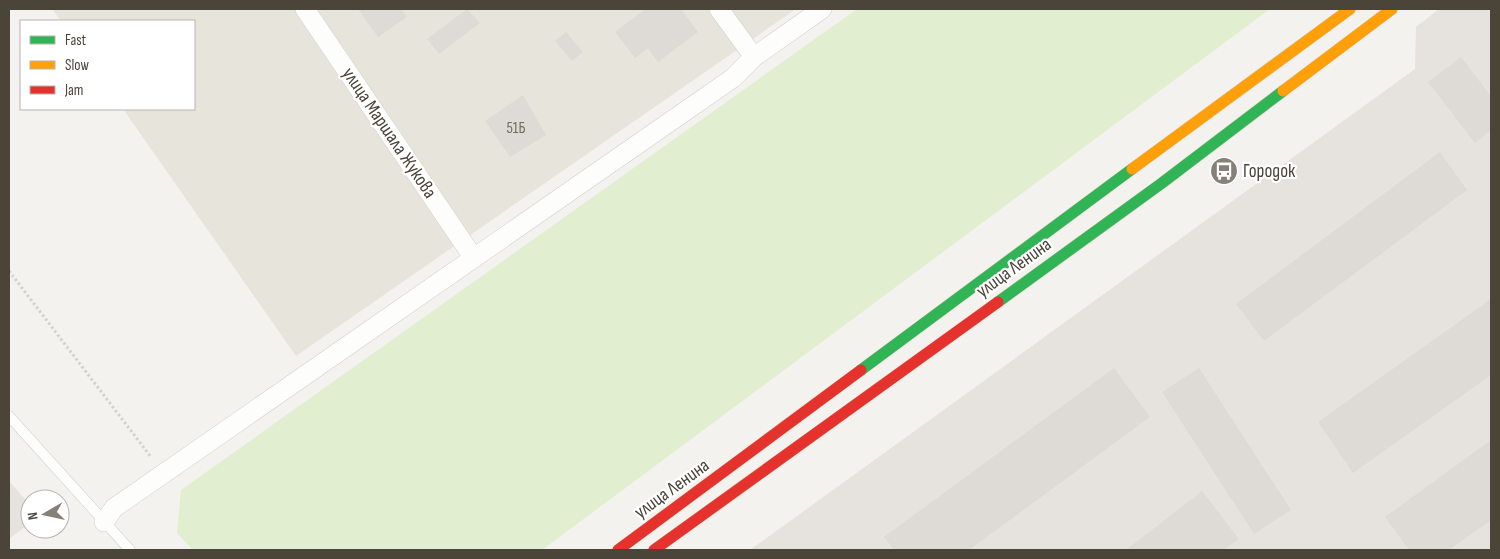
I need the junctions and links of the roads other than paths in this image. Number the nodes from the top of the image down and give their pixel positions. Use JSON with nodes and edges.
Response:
{"nodes":[{"id":1,"x":305,"y":9,"type":"edge"},
{"id":2,"x":719,"y":9,"type":"edge"},
{"id":3,"x":822,"y":9,"type":"edge"},
{"id":4,"x":1350,"y":9,"type":"edge"},
{"id":5,"x":1392,"y":9,"type":"edge"},
{"id":6,"x":754,"y":57,"type":"junction"},
{"id":7,"x":473,"y":257,"type":"junction"},
{"id":8,"x":9,"y":416,"type":"edge"},
{"id":9,"x":104,"y":522,"type":"junction"},
{"id":10,"x":130,"y":550,"type":"edge"},
{"id":11,"x":618,"y":550,"type":"edge"},
{"id":12,"x":654,"y":550,"type":"edge"}],
"edges":[{"from":1,"to":7,"type":"street","name":"улица Маршала Жукова"},
{"from":2,"to":6,"type":"street"},
{"from":3,"to":6,"type":"street"},
{"from":4,"to":11,"type":"main road","name":"улица Ленина"},
{"from":5,"to":12,"type":"main road","name":"улица Ленина"},
{"from":6,"to":7,"type":"street"},
{"from":7,"to":9,"type":"street"},
{"from":8,"to":9,"type":"lane"},
{"from":9,"to":10,"type":"lane"}]}
